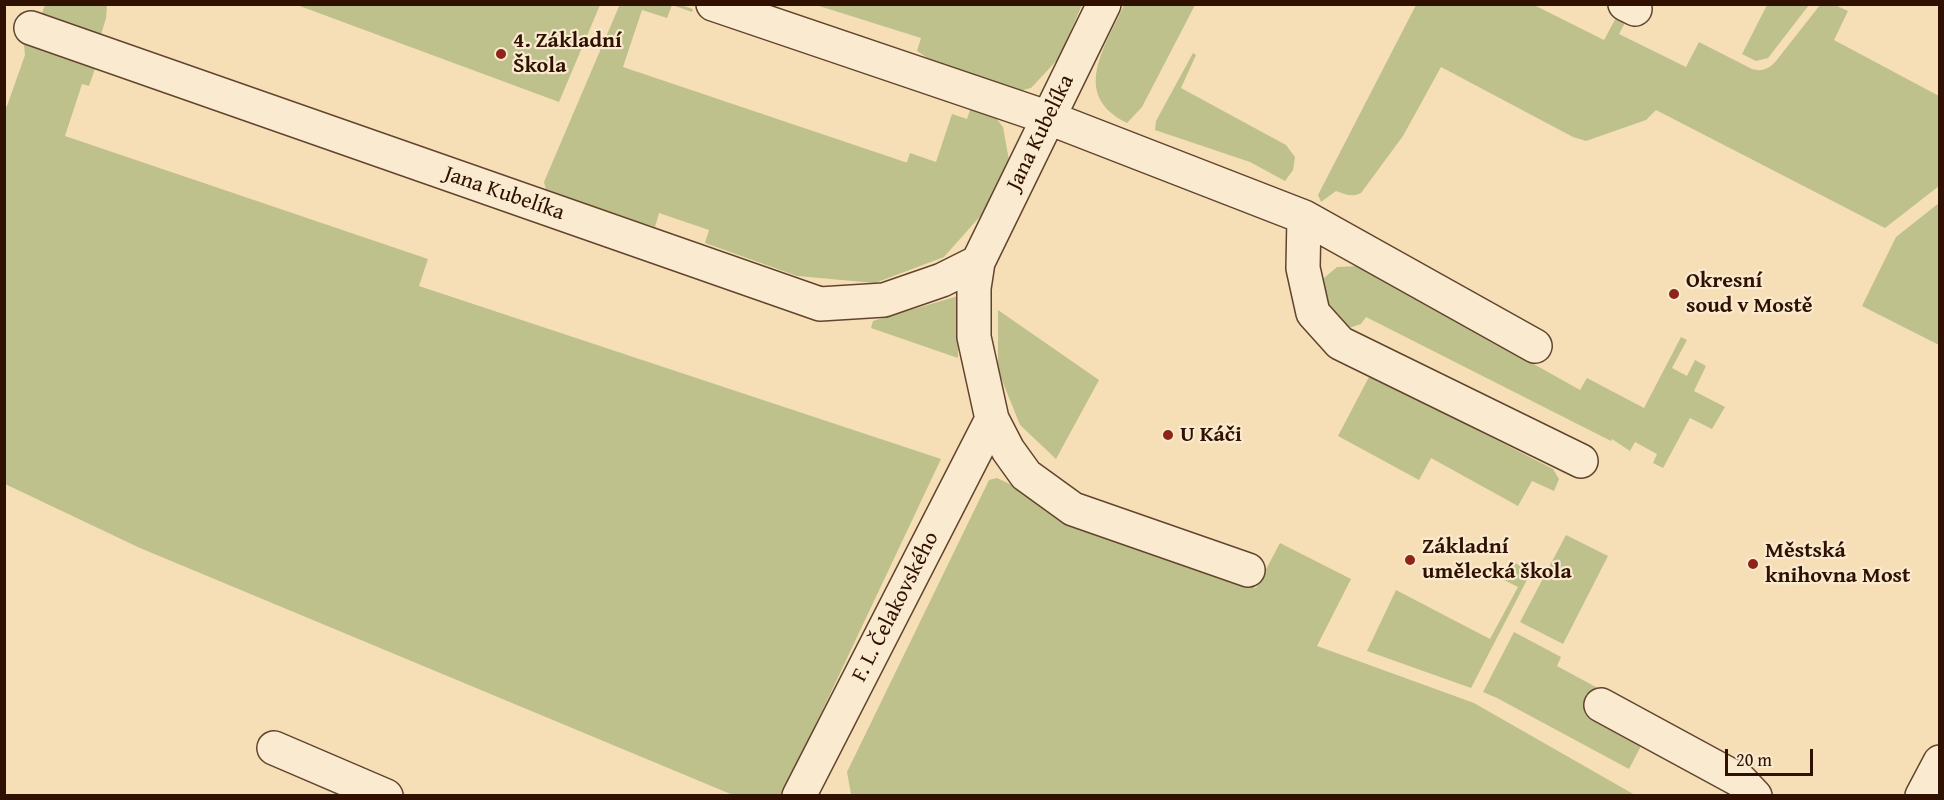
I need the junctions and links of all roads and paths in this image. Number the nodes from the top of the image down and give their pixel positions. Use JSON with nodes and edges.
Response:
{"nodes":[{"id":1,"x":713,"y":4,"type":"edge"},
{"id":2,"x":1104,"y":4,"type":"edge"},
{"id":3,"x":31,"y":28,"type":"dead end"},
{"id":4,"x":1049,"y":118,"type":"junction"},
{"id":5,"x":1304,"y":217,"type":"junction"},
{"id":6,"x":978,"y":262,"type":"junction"},
{"id":7,"x":1535,"y":346,"type":"dead end"},
{"id":8,"x":992,"y":419,"type":"junction"},
{"id":9,"x":1581,"y":461,"type":"dead end"},
{"id":10,"x":1248,"y":570,"type":"dead end"},
{"id":11,"x":1601,"y":705,"type":"dead end"},
{"id":12,"x":274,"y":747,"type":"dead end"},
{"id":13,"x":1940,"y":762,"type":"edge"},
{"id":14,"x":386,"y":795,"type":"edge"},
{"id":15,"x":800,"y":795,"type":"edge"},
{"id":16,"x":1755,"y":795,"type":"edge"},
{"id":17,"x":1922,"y":795,"type":"edge"}],
"edges":[{"from":1,"to":4,"type":"street"},
{"from":2,"to":4,"type":"street","name":"Jana Kubelíka"},
{"from":3,"to":6,"type":"street","name":"Jana Kubelíka"},
{"from":4,"to":5,"type":"street"},
{"from":4,"to":6,"type":"street","name":"Jana Kubelíka"},
{"from":5,"to":7,"type":"street"},
{"from":5,"to":9,"type":"street"},
{"from":6,"to":8,"type":"street","name":"Jana Kubelíka"},
{"from":8,"to":10,"type":"street","name":"Jana Kubelíka"},
{"from":8,"to":15,"type":"street","name":"F. L. Čelakovského"},
{"from":11,"to":16,"type":"street"},
{"from":12,"to":14,"type":"street"},
{"from":13,"to":17,"type":"street"}]}
